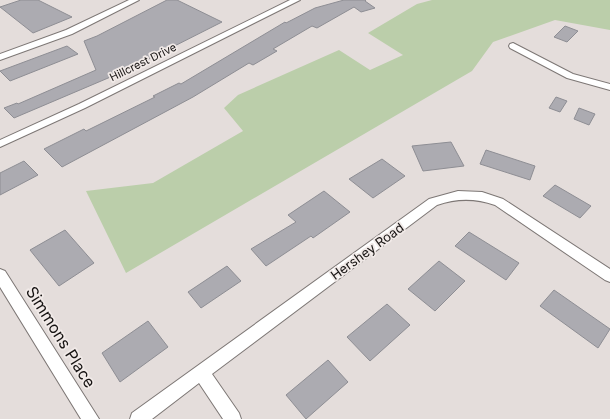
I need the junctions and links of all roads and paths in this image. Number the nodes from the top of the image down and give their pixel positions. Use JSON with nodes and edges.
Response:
{"nodes":[{"id":1,"x":135,"y":0,"type":"edge"},
{"id":2,"x":292,"y":1,"type":"edge"},
{"id":3,"x":513,"y":46,"type":"dead end"},
{"id":4,"x":0,"y":57,"type":"edge"},
{"id":5,"x":610,"y":87,"type":"edge"},
{"id":6,"x":0,"y":144,"type":"edge"},
{"id":7,"x":0,"y":275,"type":"edge"},
{"id":8,"x":610,"y":276,"type":"edge"},
{"id":9,"x":201,"y":372,"type":"junction"},
{"id":10,"x":91,"y":419,"type":"edge"},
{"id":11,"x":138,"y":419,"type":"edge"},
{"id":12,"x":233,"y":419,"type":"edge"}],
"edges":[{"from":1,"to":4,"type":"street"},
{"from":2,"to":6,"type":"street","name":"Hillcrest Drive"},
{"from":3,"to":5,"type":"street"},
{"from":7,"to":10,"type":"street","name":"Simmons Place"},
{"from":8,"to":9,"type":"street","name":"Hershey Road"},
{"from":9,"to":11,"type":"street","name":"Hershey Road"},
{"from":9,"to":12,"type":"street"}]}
